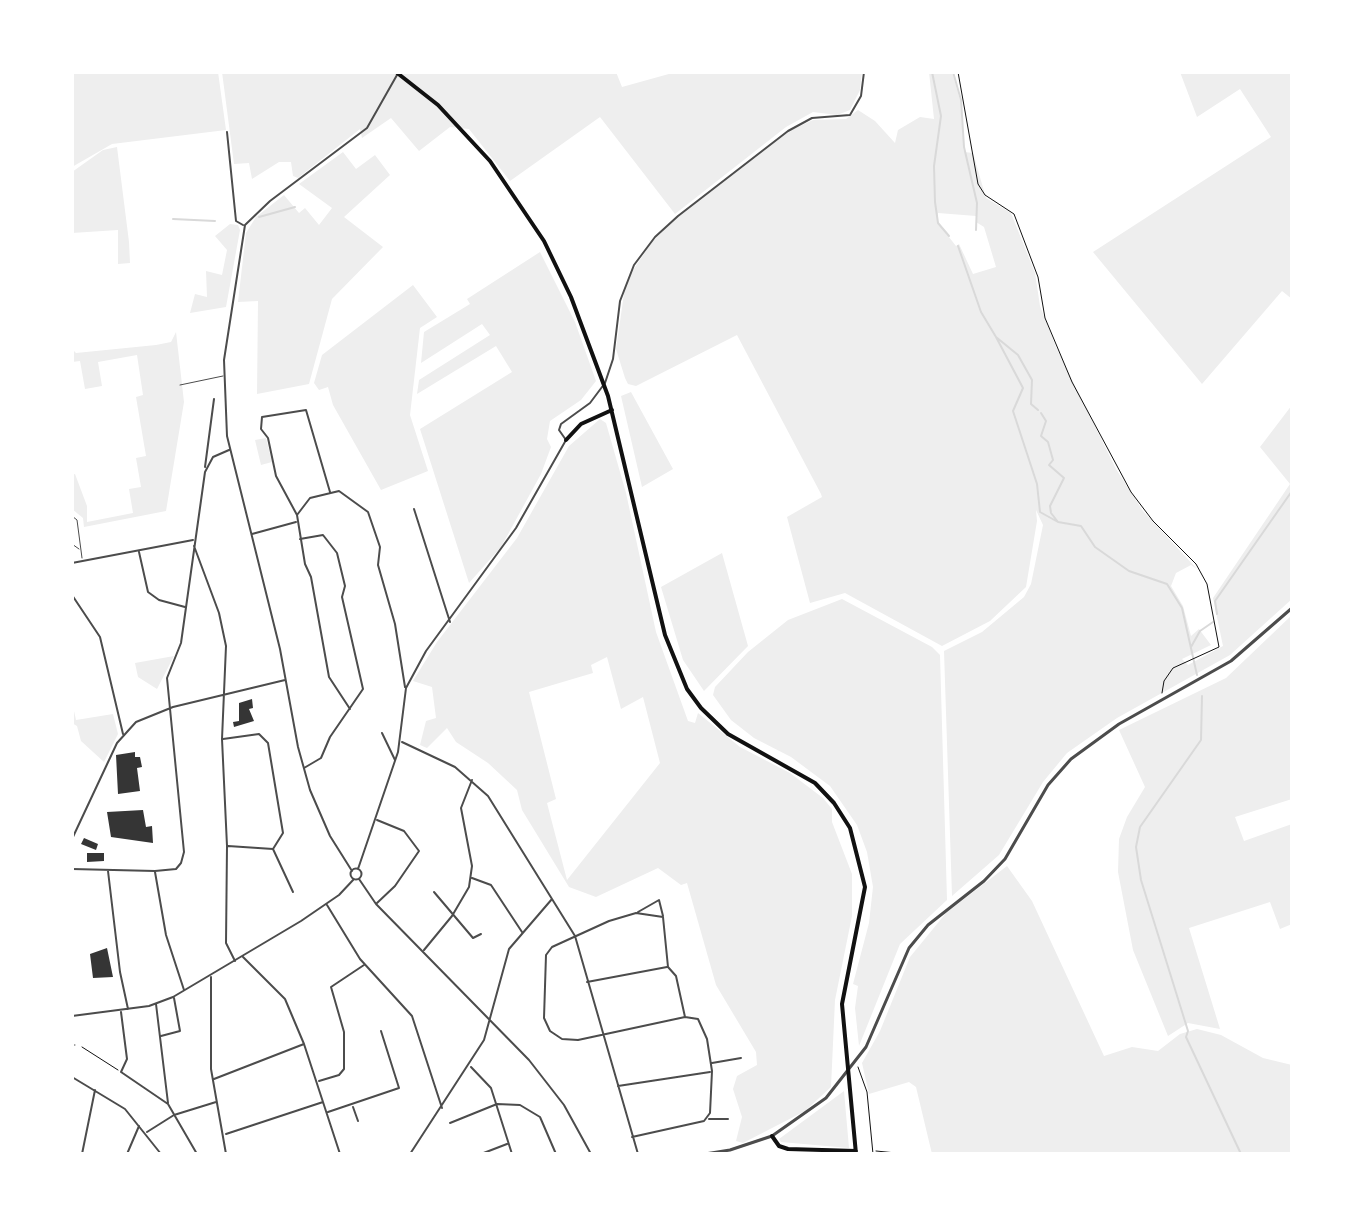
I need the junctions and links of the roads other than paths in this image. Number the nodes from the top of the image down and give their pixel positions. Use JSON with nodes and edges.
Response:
{"nodes":[{"id":1,"x":864,"y":72,"type":"edge"},
{"id":2,"x":397,"y":73,"type":"edge"},
{"id":3,"x":227,"y":132,"type":"dead end"},
{"id":4,"x":245,"y":225,"type":"junction"},
{"id":5,"x":223,"y":376,"type":"junction"},
{"id":6,"x":180,"y":385,"type":"dead end"},
{"id":7,"x":214,"y":399,"type":"dead end"},
{"id":8,"x":612,"y":410,"type":"junction"},
{"id":9,"x":566,"y":440,"type":"junction"},
{"id":10,"x":230,"y":450,"type":"junction"},
{"id":11,"x":205,"y":472,"type":"junction"},
{"id":12,"x":330,"y":493,"type":"junction"},
{"id":13,"x":414,"y":509,"type":"dead end"},
{"id":14,"x":297,"y":515,"type":"junction"},
{"id":15,"x":72,"y":516,"type":"edge"},
{"id":16,"x":297,"y":522,"type":"junction"},
{"id":17,"x":252,"y":534,"type":"junction"},
{"id":18,"x":300,"y":539,"type":"junction"},
{"id":19,"x":194,"y":542,"type":"junction"},
{"id":20,"x":72,"y":544,"type":"edge"},
{"id":21,"x":81,"y":550,"type":"junction"},
{"id":22,"x":139,"y":551,"type":"junction"},
{"id":23,"x":82,"y":562,"type":"junction"},
{"id":24,"x":72,"y":563,"type":"edge"},
{"id":25,"x":199,"y":567,"type":"junction"},
{"id":26,"x":190,"y":570,"type":"junction"},
{"id":27,"x":72,"y":595,"type":"edge"},
{"id":28,"x":186,"y":608,"type":"junction"},
{"id":29,"x":1292,"y":608,"type":"edge"},
{"id":30,"x":450,"y":622,"type":"junction"},
{"id":31,"x":285,"y":680,"type":"junction"},
{"id":32,"x":406,"y":688,"type":"junction"},
{"id":33,"x":225,"y":695,"type":"junction"},
{"id":34,"x":173,"y":707,"type":"junction"},
{"id":35,"x":350,"y":709,"type":"junction"},
{"id":36,"x":382,"y":733,"type":"dead end"},
{"id":37,"x":123,"y":735,"type":"junction"},
{"id":38,"x":222,"y":739,"type":"junction"},
{"id":39,"x":400,"y":742,"type":"junction"},
{"id":40,"x":395,"y":761,"type":"junction"},
{"id":41,"x":303,"y":769,"type":"junction"},
{"id":42,"x":472,"y":780,"type":"junction"},
{"id":43,"x":376,"y":820,"type":"junction"},
{"id":44,"x":72,"y":839,"type":"edge"},
{"id":45,"x":227,"y":846,"type":"junction"},
{"id":46,"x":273,"y":849,"type":"junction"},
{"id":47,"x":72,"y":869,"type":"edge"},
{"id":48,"x":358,"y":869,"type":"junction"},
{"id":49,"x":108,"y":870,"type":"junction"},
{"id":50,"x":155,"y":871,"type":"junction"},
{"id":51,"x":352,"y":871,"type":"junction"},
{"id":52,"x":471,"y":878,"type":"junction"},
{"id":53,"x":354,"y":879,"type":"junction"},
{"id":54,"x":359,"y":879,"type":"junction"},
{"id":55,"x":293,"y":892,"type":"dead end"},
{"id":56,"x":434,"y":892,"type":"dead end"},
{"id":57,"x":552,"y":898,"type":"junction"},
{"id":58,"x":326,"y":904,"type":"junction"},
{"id":59,"x":376,"y":904,"type":"junction"},
{"id":60,"x":636,"y":913,"type":"junction"},
{"id":61,"x":452,"y":916,"type":"junction"},
{"id":62,"x":663,"y":917,"type":"junction"},
{"id":63,"x":522,"y":932,"type":"junction"},
{"id":64,"x":481,"y":934,"type":"dead end"},
{"id":65,"x":575,"y":936,"type":"junction"},
{"id":66,"x":423,"y":951,"type":"junction"},
{"id":67,"x":243,"y":956,"type":"junction"},
{"id":68,"x":235,"y":961,"type":"junction"},
{"id":69,"x":365,"y":964,"type":"junction"},
{"id":70,"x":668,"y":967,"type":"junction"},
{"id":71,"x":211,"y":975,"type":"junction"},
{"id":72,"x":587,"y":982,"type":"junction"},
{"id":73,"x":184,"y":991,"type":"junction"},
{"id":74,"x":173,"y":997,"type":"junction"},
{"id":75,"x":156,"y":1004,"type":"junction"},
{"id":76,"x":128,"y":1009,"type":"junction"},
{"id":77,"x":121,"y":1011,"type":"junction"},
{"id":78,"x":72,"y":1016,"type":"edge"},
{"id":79,"x":685,"y":1017,"type":"junction"},
{"id":80,"x":491,"y":1022,"type":"junction"},
{"id":81,"x":381,"y":1031,"type":"dead end"},
{"id":82,"x":602,"y":1034,"type":"junction"},
{"id":83,"x":160,"y":1036,"type":"junction"},
{"id":84,"x":304,"y":1044,"type":"junction"},
{"id":85,"x":741,"y":1058,"type":"dead end"},
{"id":86,"x":711,"y":1063,"type":"junction"},
{"id":87,"x":469,"y":1066,"type":"junction"},
{"id":88,"x":712,"y":1071,"type":"junction"},
{"id":89,"x":72,"y":1077,"type":"edge"},
{"id":90,"x":213,"y":1079,"type":"junction"},
{"id":91,"x":317,"y":1081,"type":"junction"},
{"id":92,"x":617,"y":1086,"type":"junction"},
{"id":93,"x":95,"y":1090,"type":"junction"},
{"id":94,"x":217,"y":1101,"type":"junction"},
{"id":95,"x":323,"y":1102,"type":"junction"},
{"id":96,"x":168,"y":1104,"type":"junction"},
{"id":97,"x":497,"y":1104,"type":"junction"},
{"id":98,"x":353,"y":1105,"type":"junction"},
{"id":99,"x":442,"y":1108,"type":"junction"},
{"id":100,"x":327,"y":1113,"type":"junction"},
{"id":101,"x":174,"y":1115,"type":"junction"},
{"id":102,"x":708,"y":1119,"type":"junction"},
{"id":103,"x":728,"y":1119,"type":"dead end"},
{"id":104,"x":358,"y":1121,"type":"dead end"},
{"id":105,"x":450,"y":1123,"type":"dead end"},
{"id":106,"x":140,"y":1125,"type":"junction"},
{"id":107,"x":147,"y":1132,"type":"junction"},
{"id":108,"x":225,"y":1135,"type":"junction"},
{"id":109,"x":772,"y":1136,"type":"junction"},
{"id":110,"x":632,"y":1137,"type":"junction"},
{"id":111,"x":508,"y":1143,"type":"junction"},
{"id":112,"x":731,"y":1152,"type":"edge"},
{"id":113,"x":856,"y":1152,"type":"edge"},
{"id":114,"x":82,"y":1154,"type":"edge"},
{"id":115,"x":127,"y":1154,"type":"edge"},
{"id":116,"x":161,"y":1154,"type":"edge"},
{"id":117,"x":197,"y":1154,"type":"edge"},
{"id":118,"x":226,"y":1154,"type":"edge"},
{"id":119,"x":340,"y":1154,"type":"edge"},
{"id":120,"x":410,"y":1154,"type":"edge"},
{"id":121,"x":481,"y":1154,"type":"edge"},
{"id":122,"x":512,"y":1154,"type":"edge"},
{"id":123,"x":556,"y":1154,"type":"edge"},
{"id":124,"x":591,"y":1154,"type":"edge"},
{"id":125,"x":638,"y":1154,"type":"edge"},
{"id":126,"x":705,"y":1154,"type":"edge"}],
"edges":[{"from":1,"to":9,"type":"street"},
{"from":2,"to":4,"type":"street"},
{"from":2,"to":8,"type":"main road"},
{"from":3,"to":4,"type":"street"},
{"from":4,"to":5,"type":"street"},
{"from":5,"to":6,"type":"lane"},
{"from":5,"to":10,"type":"street"},
{"from":7,"to":11,"type":"street"},
{"from":8,"to":9,"type":"main road"},
{"from":8,"to":113,"type":"main road"},
{"from":9,"to":30,"type":"street"},
{"from":10,"to":11,"type":"street"},
{"from":10,"to":17,"type":"street"},
{"from":11,"to":19,"type":"street"},
{"from":12,"to":14,"type":"street"},
{"from":12,"to":14,"type":"street"},
{"from":12,"to":32,"type":"street"},
{"from":13,"to":30,"type":"street"},
{"from":14,"to":16,"type":"street"},
{"from":15,"to":21,"type":"lane"},
{"from":16,"to":17,"type":"street"},
{"from":16,"to":18,"type":"street"},
{"from":17,"to":31,"type":"street"},
{"from":18,"to":35,"type":"street"},
{"from":18,"to":35,"type":"street"},
{"from":19,"to":22,"type":"street"},
{"from":19,"to":25,"type":"street"},
{"from":19,"to":26,"type":"street"},
{"from":20,"to":21,"type":"lane"},
{"from":21,"to":23,"type":"lane"},
{"from":22,"to":23,"type":"street"},
{"from":22,"to":28,"type":"street"},
{"from":23,"to":24,"type":"street"},
{"from":25,"to":26,"type":"street"},
{"from":25,"to":33,"type":"street"},
{"from":26,"to":28,"type":"street"},
{"from":27,"to":37,"type":"street"},
{"from":28,"to":34,"type":"street"},
{"from":29,"to":109,"type":"street"},
{"from":30,"to":32,"type":"street"},
{"from":31,"to":33,"type":"street"},
{"from":31,"to":41,"type":"street"},
{"from":32,"to":39,"type":"street"},
{"from":33,"to":34,"type":"street"},
{"from":33,"to":38,"type":"street"},
{"from":34,"to":37,"type":"street"},
{"from":34,"to":50,"type":"street"},
{"from":35,"to":41,"type":"street"},
{"from":36,"to":40,"type":"street"},
{"from":37,"to":44,"type":"street"},
{"from":38,"to":45,"type":"street"},
{"from":38,"to":46,"type":"street"},
{"from":39,"to":40,"type":"street"},
{"from":39,"to":42,"type":"street"},
{"from":40,"to":43,"type":"street"},
{"from":41,"to":51,"type":"street"},
{"from":42,"to":52,"type":"street"},
{"from":42,"to":57,"type":"street"},
{"from":43,"to":48,"type":"street"},
{"from":43,"to":59,"type":"street"},
{"from":45,"to":46,"type":"street"},
{"from":45,"to":68,"type":"street"},
{"from":46,"to":55,"type":"street"},
{"from":47,"to":49,"type":"street"},
{"from":48,"to":51,"type":"street"},
{"from":48,"to":54,"type":"street"},
{"from":49,"to":50,"type":"street"},
{"from":49,"to":76,"type":"street"},
{"from":50,"to":73,"type":"street"},
{"from":51,"to":53,"type":"street"},
{"from":52,"to":61,"type":"street"},
{"from":52,"to":63,"type":"street"},
{"from":53,"to":54,"type":"street"},
{"from":53,"to":58,"type":"street"},
{"from":54,"to":59,"type":"street"},
{"from":56,"to":61,"type":"street"},
{"from":57,"to":63,"type":"street"},
{"from":57,"to":65,"type":"street"},
{"from":58,"to":67,"type":"street"},
{"from":58,"to":69,"type":"street"},
{"from":59,"to":66,"type":"street"},
{"from":60,"to":62,"type":"street"},
{"from":60,"to":62,"type":"street"},
{"from":60,"to":65,"type":"street"},
{"from":61,"to":64,"type":"street"},
{"from":61,"to":66,"type":"street"},
{"from":62,"to":70,"type":"street"},
{"from":63,"to":80,"type":"street"},
{"from":65,"to":72,"type":"street"},
{"from":65,"to":82,"type":"street"},
{"from":66,"to":80,"type":"street"},
{"from":67,"to":68,"type":"street"},
{"from":67,"to":84,"type":"street"},
{"from":68,"to":71,"type":"street"},
{"from":69,"to":91,"type":"street"},
{"from":69,"to":99,"type":"street"},
{"from":70,"to":72,"type":"street"},
{"from":70,"to":79,"type":"street"},
{"from":71,"to":73,"type":"street"},
{"from":71,"to":90,"type":"street"},
{"from":72,"to":82,"type":"street"},
{"from":73,"to":74,"type":"street"},
{"from":74,"to":75,"type":"street"},
{"from":74,"to":83,"type":"street"},
{"from":75,"to":76,"type":"street"},
{"from":75,"to":83,"type":"street"},
{"from":76,"to":77,"type":"street"},
{"from":77,"to":78,"type":"street"},
{"from":77,"to":96,"type":"street"},
{"from":79,"to":82,"type":"street"},
{"from":79,"to":86,"type":"street"},
{"from":80,"to":87,"type":"street"},
{"from":80,"to":124,"type":"street"},
{"from":81,"to":98,"type":"street"},
{"from":82,"to":92,"type":"street"},
{"from":83,"to":96,"type":"street"},
{"from":84,"to":90,"type":"street"},
{"from":84,"to":91,"type":"street"},
{"from":85,"to":86,"type":"street"},
{"from":86,"to":88,"type":"street"},
{"from":87,"to":97,"type":"street"},
{"from":87,"to":99,"type":"street"},
{"from":88,"to":92,"type":"street"},
{"from":88,"to":102,"type":"street"},
{"from":89,"to":93,"type":"street"},
{"from":90,"to":94,"type":"street"},
{"from":91,"to":95,"type":"street"},
{"from":92,"to":110,"type":"street"},
{"from":93,"to":106,"type":"street"},
{"from":93,"to":114,"type":"street"},
{"from":94,"to":101,"type":"street"},
{"from":94,"to":108,"type":"street"},
{"from":95,"to":100,"type":"street"},
{"from":95,"to":108,"type":"street"},
{"from":96,"to":101,"type":"street"},
{"from":97,"to":105,"type":"street"},
{"from":97,"to":111,"type":"street"},
{"from":97,"to":123,"type":"street"},
{"from":98,"to":100,"type":"street"},
{"from":98,"to":104,"type":"street"},
{"from":99,"to":120,"type":"street"},
{"from":100,"to":119,"type":"street"},
{"from":101,"to":107,"type":"street"},
{"from":101,"to":117,"type":"street"},
{"from":102,"to":103,"type":"street"},
{"from":102,"to":110,"type":"street"},
{"from":106,"to":107,"type":"street"},
{"from":106,"to":115,"type":"street"},
{"from":107,"to":116,"type":"street"},
{"from":108,"to":118,"type":"street"},
{"from":109,"to":112,"type":"street"},
{"from":109,"to":113,"type":"main road"},
{"from":110,"to":125,"type":"street"},
{"from":111,"to":121,"type":"street"},
{"from":111,"to":122,"type":"street"},
{"from":112,"to":126,"type":"street"}]}
